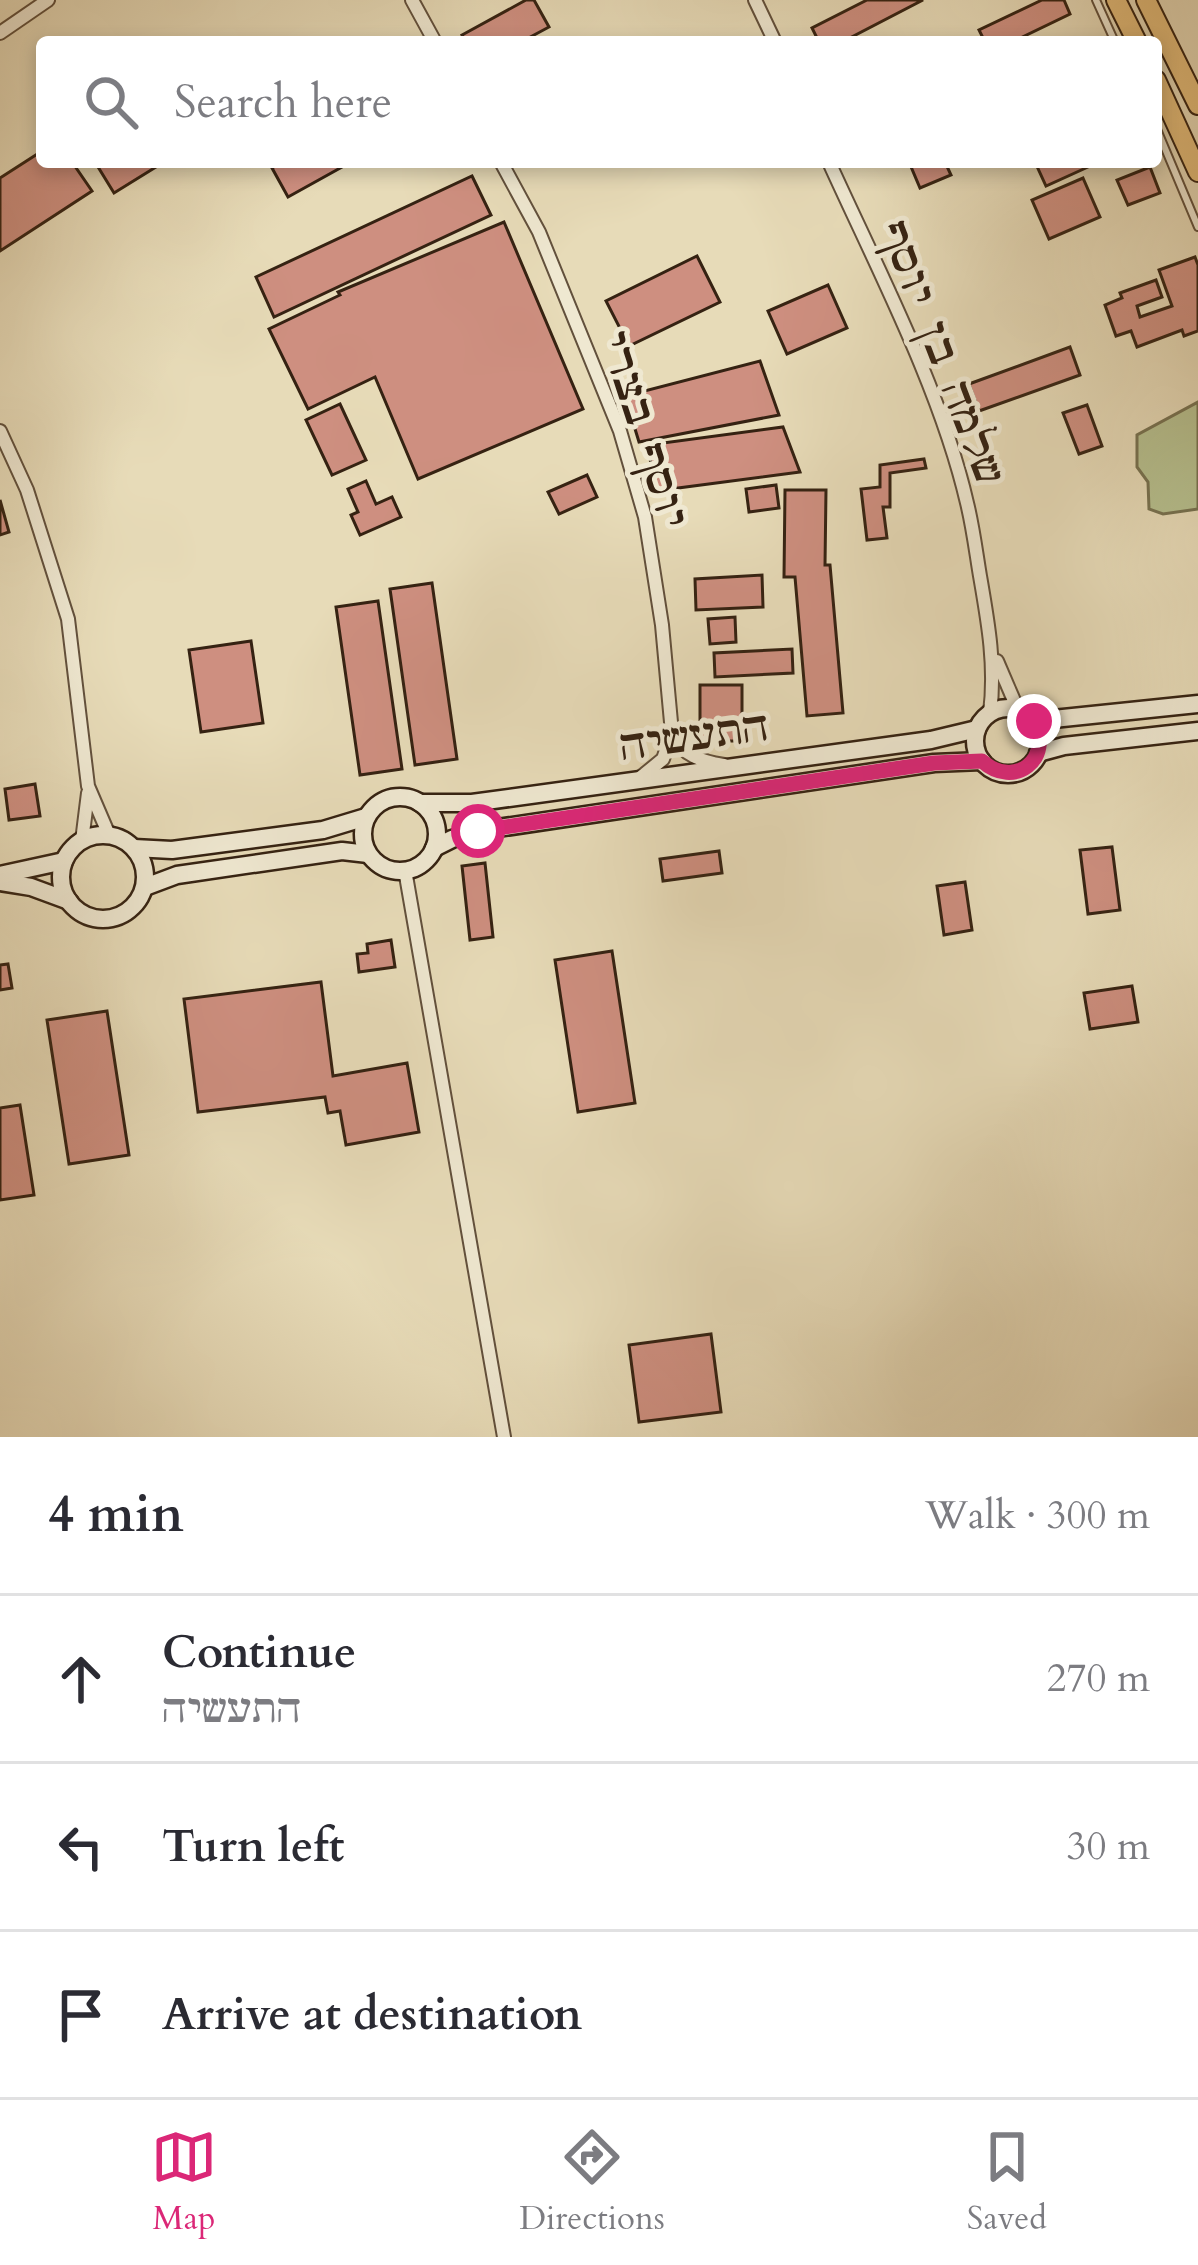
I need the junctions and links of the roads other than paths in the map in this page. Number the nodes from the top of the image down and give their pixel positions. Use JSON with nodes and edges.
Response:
{"nodes":[{"id":1,"x":48,"y":0,"type":"edge"},
{"id":2,"x":412,"y":0,"type":"edge"},
{"id":3,"x":755,"y":0,"type":"edge"},
{"id":4,"x":1096,"y":0,"type":"edge"},
{"id":5,"x":1116,"y":0,"type":"edge"},
{"id":6,"x":1146,"y":0,"type":"edge"},
{"id":7,"x":0,"y":33,"type":"edge"},
{"id":8,"x":432,"y":36,"type":"edge"},
{"id":9,"x":772,"y":36,"type":"edge"},
{"id":10,"x":1112,"y":36,"type":"edge"},
{"id":11,"x":1134,"y":36,"type":"edge"},
{"id":12,"x":1162,"y":93,"type":"edge"},
{"id":13,"x":1198,"y":105,"type":"edge"},
{"id":14,"x":1162,"y":141,"type":"edge"},
{"id":15,"x":504,"y":168,"type":"edge"},
{"id":16,"x":832,"y":168,"type":"edge"},
{"id":17,"x":1198,"y":172,"type":"edge"},
{"id":18,"x":1198,"y":227,"type":"edge"},
{"id":19,"x":0,"y":431,"type":"edge"},
{"id":20,"x":991,"y":643,"type":"junction"},
{"id":21,"x":1198,"y":704,"type":"edge"},
{"id":22,"x":990,"y":713,"type":"junction"},
{"id":23,"x":1026,"y":715,"type":"junction"},
{"id":24,"x":977,"y":729,"type":"junction"},
{"id":25,"x":1198,"y":731,"type":"edge"},
{"id":26,"x":672,"y":733,"type":"junction"},
{"id":27,"x":1038,"y":753,"type":"junction"},
{"id":28,"x":982,"y":761,"type":"junction"},
{"id":29,"x":734,"y":766,"type":"junction"},
{"id":30,"x":639,"y":778,"type":"junction"},
{"id":31,"x":88,"y":786,"type":"junction"},
{"id":32,"x":420,"y":803,"type":"junction"},
{"id":33,"x":366,"y":817,"type":"junction"},
{"id":34,"x":109,"y":836,"type":"junction"},
{"id":35,"x":82,"y":841,"type":"junction"},
{"id":36,"x":134,"y":848,"type":"junction"},
{"id":37,"x":434,"y":848,"type":"junction"},
{"id":38,"x":368,"y":854,"type":"junction"},
{"id":39,"x":64,"y":861,"type":"junction"},
{"id":40,"x":405,"y":870,"type":"junction"},
{"id":41,"x":0,"y":879,"type":"edge"},
{"id":42,"x":145,"y":887,"type":"junction"},
{"id":43,"x":68,"y":901,"type":"junction"},
{"id":44,"x":504,"y":1437,"type":"edge"}],
"edges":[{"from":1,"to":7,"type":"street"},
{"from":2,"to":8,"type":"street"},
{"from":3,"to":9,"type":"street"},
{"from":4,"to":10,"type":"lane"},
{"from":5,"to":11,"type":"main road"},
{"from":6,"to":13,"type":"main road"},
{"from":12,"to":17,"type":"main road"},
{"from":14,"to":18,"type":"lane"},
{"from":15,"to":26,"type":"street","name":"יוסף בצרי"},
{"from":16,"to":20,"type":"street","name":"שלמה בן יוסף"},
{"from":19,"to":31,"type":"street"},
{"from":20,"to":22,"type":"street","name":"שלמה בן יוסף"},
{"from":20,"to":23,"type":"street","name":"שלמה בן יוסף"},
{"from":21,"to":23,"type":"street"},
{"from":22,"to":23,"type":"street"},
{"from":22,"to":24,"type":"street"},
{"from":23,"to":27,"type":"street"},
{"from":24,"to":28,"type":"street"},
{"from":24,"to":29,"type":"street","name":"התעשיה"},
{"from":25,"to":27,"type":"street"},
{"from":26,"to":29,"type":"street"},
{"from":26,"to":30,"type":"street"},
{"from":27,"to":28,"type":"street"},
{"from":28,"to":37,"type":"street","name":"התעשיה"},
{"from":29,"to":30,"type":"street","name":"התעשיה"},
{"from":30,"to":32,"type":"street","name":"התעשיה"},
{"from":31,"to":34,"type":"street"},
{"from":31,"to":35,"type":"street"},
{"from":32,"to":33,"type":"street"},
{"from":32,"to":37,"type":"street"},
{"from":33,"to":36,"type":"street"},
{"from":33,"to":38,"type":"street"},
{"from":34,"to":35,"type":"street"},
{"from":34,"to":36,"type":"street"},
{"from":35,"to":39,"type":"street"},
{"from":36,"to":42,"type":"street"},
{"from":37,"to":40,"type":"street"},
{"from":38,"to":40,"type":"street"},
{"from":38,"to":42,"type":"street"},
{"from":39,"to":41,"type":"street"},
{"from":39,"to":43,"type":"street"},
{"from":40,"to":44,"type":"street"},
{"from":41,"to":43,"type":"street"},
{"from":42,"to":43,"type":"street"}]}
